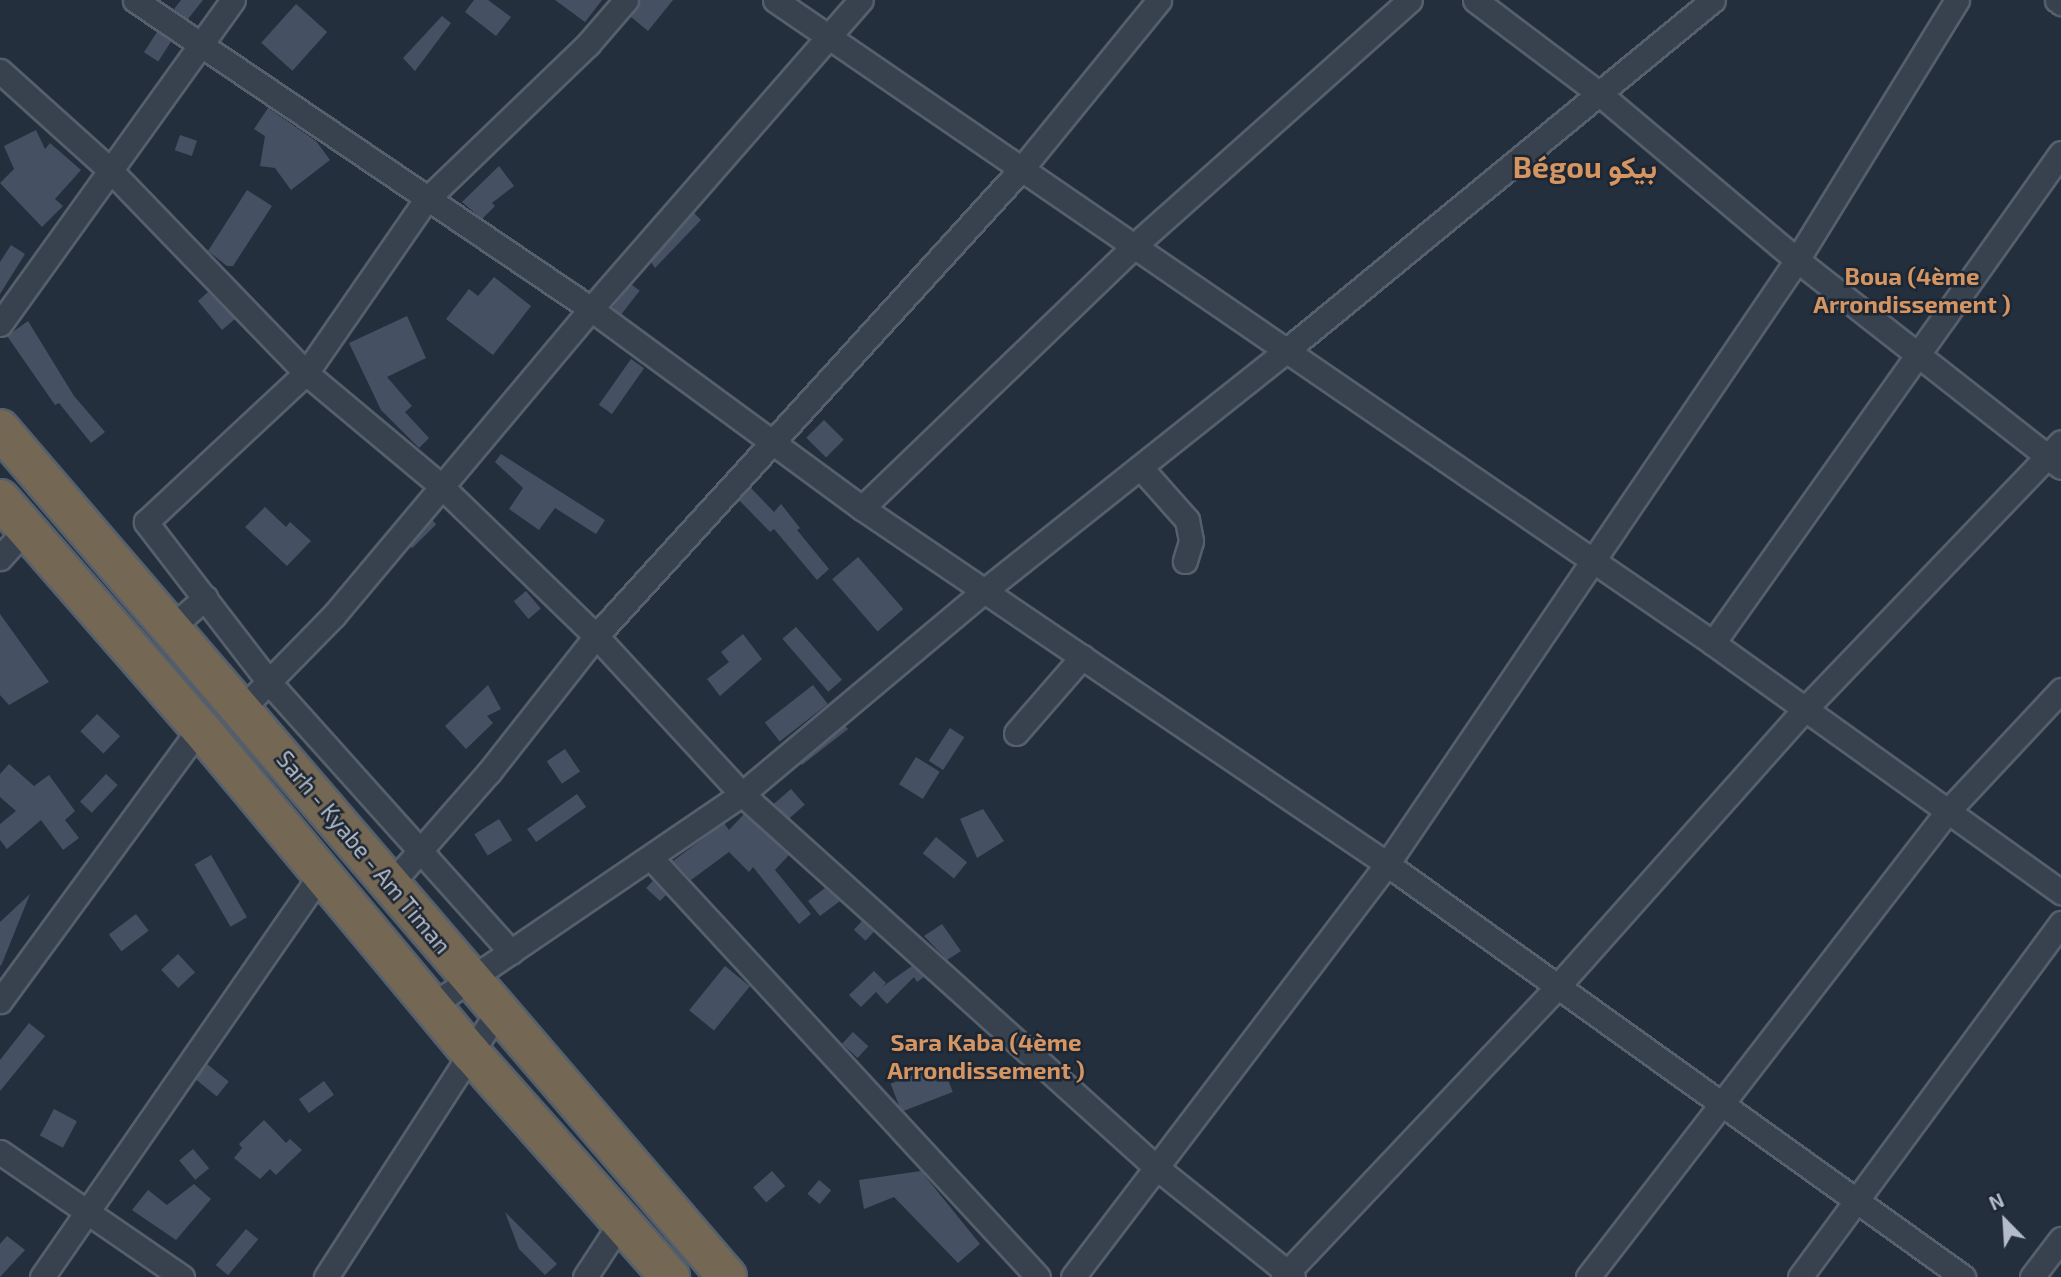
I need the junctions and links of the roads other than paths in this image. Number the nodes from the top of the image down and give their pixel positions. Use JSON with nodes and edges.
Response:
{"nodes":[{"id":1,"x":135,"y":0,"type":"edge"},
{"id":2,"x":233,"y":0,"type":"edge"},
{"id":3,"x":626,"y":0,"type":"edge"},
{"id":4,"x":775,"y":0,"type":"edge"},
{"id":5,"x":861,"y":0,"type":"edge"},
{"id":6,"x":1159,"y":0,"type":"edge"},
{"id":7,"x":1410,"y":0,"type":"edge"},
{"id":8,"x":1475,"y":0,"type":"edge"},
{"id":9,"x":1713,"y":0,"type":"edge"},
{"id":10,"x":1956,"y":0,"type":"edge"},
{"id":11,"x":830,"y":39,"type":"junction"},
{"id":12,"x":200,"y":43,"type":"junction"},
{"id":13,"x":0,"y":71,"type":"edge"},
{"id":14,"x":1601,"y":95,"type":"junction"},
{"id":15,"x":2061,"y":153,"type":"edge"},
{"id":16,"x":1023,"y":167,"type":"junction"},
{"id":17,"x":111,"y":172,"type":"junction"},
{"id":18,"x":426,"y":200,"type":"junction"},
{"id":19,"x":1135,"y":245,"type":"junction"},
{"id":20,"x":1797,"y":260,"type":"junction"},
{"id":21,"x":591,"y":309,"type":"junction"},
{"id":22,"x":0,"y":324,"type":"edge"},
{"id":23,"x":1287,"y":350,"type":"junction"},
{"id":24,"x":1920,"y":354,"type":"junction"},
{"id":25,"x":306,"y":373,"type":"junction"},
{"id":26,"x":0,"y":429,"type":"edge"},
{"id":27,"x":772,"y":438,"type":"junction"},
{"id":28,"x":2057,"y":455,"type":"edge"},
{"id":29,"x":1140,"y":467,"type":"junction"},
{"id":30,"x":441,"y":486,"type":"junction"},
{"id":31,"x":0,"y":499,"type":"edge"},
{"id":32,"x":862,"y":508,"type":"junction"},
{"id":33,"x":26,"y":529,"type":"junction"},
{"id":34,"x":0,"y":558,"type":"edge"},
{"id":35,"x":1185,"y":561,"type":"dead end"},
{"id":36,"x":1594,"y":562,"type":"junction"},
{"id":37,"x":984,"y":591,"type":"junction"},
{"id":38,"x":205,"y":598,"type":"junction"},
{"id":39,"x":173,"y":626,"type":"junction"},
{"id":40,"x":596,"y":636,"type":"junction"},
{"id":41,"x":1713,"y":643,"type":"junction"},
{"id":42,"x":1082,"y":657,"type":"junction"},
{"id":43,"x":2061,"y":690,"type":"edge"},
{"id":44,"x":256,"y":695,"type":"junction"},
{"id":45,"x":1806,"y":708,"type":"junction"},
{"id":46,"x":200,"y":728,"type":"junction"},
{"id":47,"x":1016,"y":733,"type":"dead end"},
{"id":48,"x":742,"y":794,"type":"junction"},
{"id":49,"x":1947,"y":812,"type":"junction"},
{"id":50,"x":419,"y":852,"type":"junction"},
{"id":51,"x":652,"y":859,"type":"junction"},
{"id":52,"x":1387,"y":864,"type":"junction"},
{"id":53,"x":320,"y":876,"type":"junction"},
{"id":54,"x":390,"y":884,"type":"junction"},
{"id":55,"x":2061,"y":891,"type":"edge"},
{"id":56,"x":2061,"y":923,"type":"edge"},
{"id":57,"x":511,"y":951,"type":"junction"},
{"id":58,"x":471,"y":978,"type":"junction"},
{"id":59,"x":1558,"y":986,"type":"junction"},
{"id":60,"x":0,"y":1001,"type":"edge"},
{"id":61,"x":431,"y":1006,"type":"junction"},
{"id":62,"x":499,"y":1010,"type":"junction"},
{"id":63,"x":471,"y":1053,"type":"junction"},
{"id":64,"x":1723,"y":1101,"type":"junction"},
{"id":65,"x":0,"y":1152,"type":"edge"},
{"id":66,"x":1157,"y":1168,"type":"junction"},
{"id":67,"x":1859,"y":1199,"type":"junction"},
{"id":68,"x":85,"y":1210,"type":"junction"},
{"id":69,"x":623,"y":1219,"type":"junction"},
{"id":70,"x":2061,"y":1239,"type":"edge"},
{"id":71,"x":1288,"y":1275,"type":"edge"},
{"id":72,"x":42,"y":1277,"type":"edge"},
{"id":73,"x":182,"y":1277,"type":"edge"},
{"id":74,"x":326,"y":1277,"type":"edge"},
{"id":75,"x":585,"y":1277,"type":"edge"},
{"id":76,"x":670,"y":1277,"type":"edge"},
{"id":77,"x":727,"y":1277,"type":"edge"},
{"id":78,"x":1038,"y":1277,"type":"edge"},
{"id":79,"x":1073,"y":1277,"type":"edge"},
{"id":80,"x":1588,"y":1277,"type":"edge"},
{"id":81,"x":1800,"y":1277,"type":"edge"},
{"id":82,"x":1964,"y":1277,"type":"edge"},
{"id":83,"x":2032,"y":1277,"type":"edge"}],
"edges":[{"from":1,"to":12,"type":"street"},
{"from":2,"to":12,"type":"street"},
{"from":3,"to":18,"type":"street"},
{"from":4,"to":11,"type":"street"},
{"from":5,"to":11,"type":"street"},
{"from":6,"to":16,"type":"street"},
{"from":7,"to":19,"type":"street"},
{"from":8,"to":14,"type":"street"},
{"from":9,"to":14,"type":"street"},
{"from":10,"to":20,"type":"street"},
{"from":11,"to":16,"type":"street"},
{"from":11,"to":21,"type":"street"},
{"from":12,"to":17,"type":"street"},
{"from":12,"to":18,"type":"street"},
{"from":13,"to":17,"type":"street"},
{"from":14,"to":20,"type":"street"},
{"from":14,"to":23,"type":"street"},
{"from":15,"to":24,"type":"street"},
{"from":16,"to":19,"type":"street"},
{"from":16,"to":27,"type":"street"},
{"from":17,"to":22,"type":"street"},
{"from":17,"to":25,"type":"street"},
{"from":18,"to":21,"type":"street"},
{"from":18,"to":25,"type":"street"},
{"from":19,"to":23,"type":"street"},
{"from":19,"to":32,"type":"street"},
{"from":20,"to":24,"type":"street"},
{"from":20,"to":36,"type":"street"},
{"from":21,"to":27,"type":"street"},
{"from":21,"to":30,"type":"street"},
{"from":23,"to":29,"type":"street"},
{"from":23,"to":36,"type":"street"},
{"from":24,"to":28,"type":"street"},
{"from":24,"to":41,"type":"street"},
{"from":25,"to":30,"type":"street"},
{"from":25,"to":38,"type":"street"},
{"from":26,"to":39,"type":"highway","name":"Sarh - Kyabe - Am Timan"},
{"from":27,"to":32,"type":"street"},
{"from":27,"to":40,"type":"street"},
{"from":28,"to":45,"type":"street"},
{"from":29,"to":35,"type":"street"},
{"from":29,"to":37,"type":"street"},
{"from":30,"to":40,"type":"street"},
{"from":30,"to":44,"type":"street"},
{"from":31,"to":33,"type":"highway","name":"Sarh - Kyabe - Am Timan"},
{"from":32,"to":37,"type":"street"},
{"from":33,"to":34,"type":"street"},
{"from":33,"to":46,"type":"highway","name":"Sarh - Kyabe - Am Timan"},
{"from":36,"to":41,"type":"street"},
{"from":36,"to":52,"type":"street"},
{"from":37,"to":42,"type":"street"},
{"from":37,"to":48,"type":"street"},
{"from":38,"to":39,"type":"street"},
{"from":38,"to":44,"type":"street"},
{"from":39,"to":44,"type":"highway","name":"Sarh - Kyabe - Am Timan"},
{"from":40,"to":48,"type":"street"},
{"from":40,"to":50,"type":"street"},
{"from":41,"to":45,"type":"street"},
{"from":42,"to":47,"type":"street"},
{"from":42,"to":52,"type":"street"},
{"from":43,"to":49,"type":"street"},
{"from":44,"to":50,"type":"street"},
{"from":44,"to":54,"type":"highway","name":"Sarh - Kyabe - Am Timan"},
{"from":45,"to":49,"type":"street"},
{"from":45,"to":59,"type":"street"},
{"from":46,"to":53,"type":"highway","name":"Sarh - Kyabe - Am Timan"},
{"from":46,"to":60,"type":"street"},
{"from":48,"to":51,"type":"street"},
{"from":48,"to":66,"type":"street"},
{"from":49,"to":55,"type":"street"},
{"from":49,"to":64,"type":"street"},
{"from":50,"to":54,"type":"street"},
{"from":50,"to":57,"type":"street"},
{"from":51,"to":57,"type":"street"},
{"from":51,"to":78,"type":"street"},
{"from":52,"to":59,"type":"street"},
{"from":52,"to":66,"type":"street"},
{"from":53,"to":61,"type":"highway","name":"Sarh - Kyabe - Am Timan"},
{"from":53,"to":68,"type":"street"},
{"from":54,"to":58,"type":"highway","name":"Sarh - Kyabe - Am Timan"},
{"from":56,"to":67,"type":"street"},
{"from":57,"to":58,"type":"street"},
{"from":58,"to":61,"type":"street"},
{"from":58,"to":62,"type":"highway","name":"Sarh - Kyabe - Am Timan"},
{"from":59,"to":64,"type":"street"},
{"from":59,"to":71,"type":"street"},
{"from":61,"to":63,"type":"highway","name":"Sarh - Kyabe - Am Timan"},
{"from":62,"to":63,"type":"street"},
{"from":62,"to":77,"type":"highway","name":"Sarh - Kyabe - Am Timan"},
{"from":63,"to":69,"type":"highway","name":"Sarh - Kyabe - Am Timan"},
{"from":63,"to":74,"type":"street"},
{"from":64,"to":67,"type":"street"},
{"from":64,"to":80,"type":"street"},
{"from":65,"to":68,"type":"street"},
{"from":66,"to":71,"type":"street"},
{"from":66,"to":79,"type":"street"},
{"from":67,"to":81,"type":"street"},
{"from":67,"to":82,"type":"street"},
{"from":68,"to":72,"type":"street"},
{"from":68,"to":73,"type":"street"},
{"from":69,"to":75,"type":"street"},
{"from":69,"to":76,"type":"highway","name":"Sarh - Kyabe - Am Timan"},
{"from":70,"to":83,"type":"street"}]}
